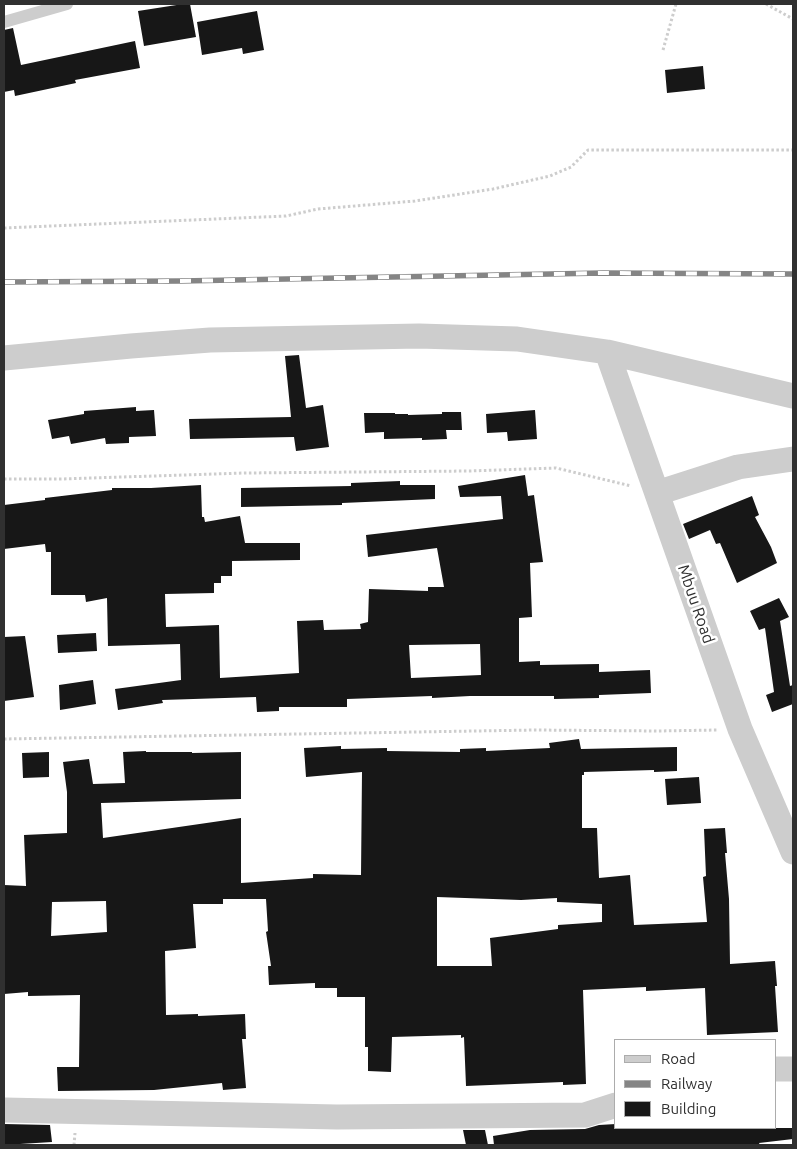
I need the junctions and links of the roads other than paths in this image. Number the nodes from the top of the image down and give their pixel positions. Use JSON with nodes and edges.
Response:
{"nodes":[{"id":1,"x":68,"y":4,"type":"edge"},
{"id":2,"x":4,"y":22,"type":"edge"},
{"id":3,"x":607,"y":352,"type":"junction"},
{"id":4,"x":4,"y":358,"type":"edge"},
{"id":5,"x":793,"y":396,"type":"edge"},
{"id":6,"x":793,"y":459,"type":"edge"},
{"id":7,"x":657,"y":493,"type":"junction"},
{"id":8,"x":793,"y":852,"type":"edge"},
{"id":9,"x":777,"y":1069,"type":"edge"},
{"id":10,"x":793,"y":1069,"type":"edge"},
{"id":11,"x":614,"y":1106,"type":"edge"},
{"id":12,"x":4,"y":1110,"type":"edge"}],
"edges":[{"from":1,"to":2,"type":"lane"},
{"from":3,"to":4,"type":"street"},
{"from":3,"to":5,"type":"street"},
{"from":3,"to":7,"type":"street","name":"Mbuu Road"},
{"from":6,"to":7,"type":"street"},
{"from":7,"to":8,"type":"street","name":"Mbuu Road"},
{"from":9,"to":10,"type":"street"},
{"from":11,"to":12,"type":"street"}]}
